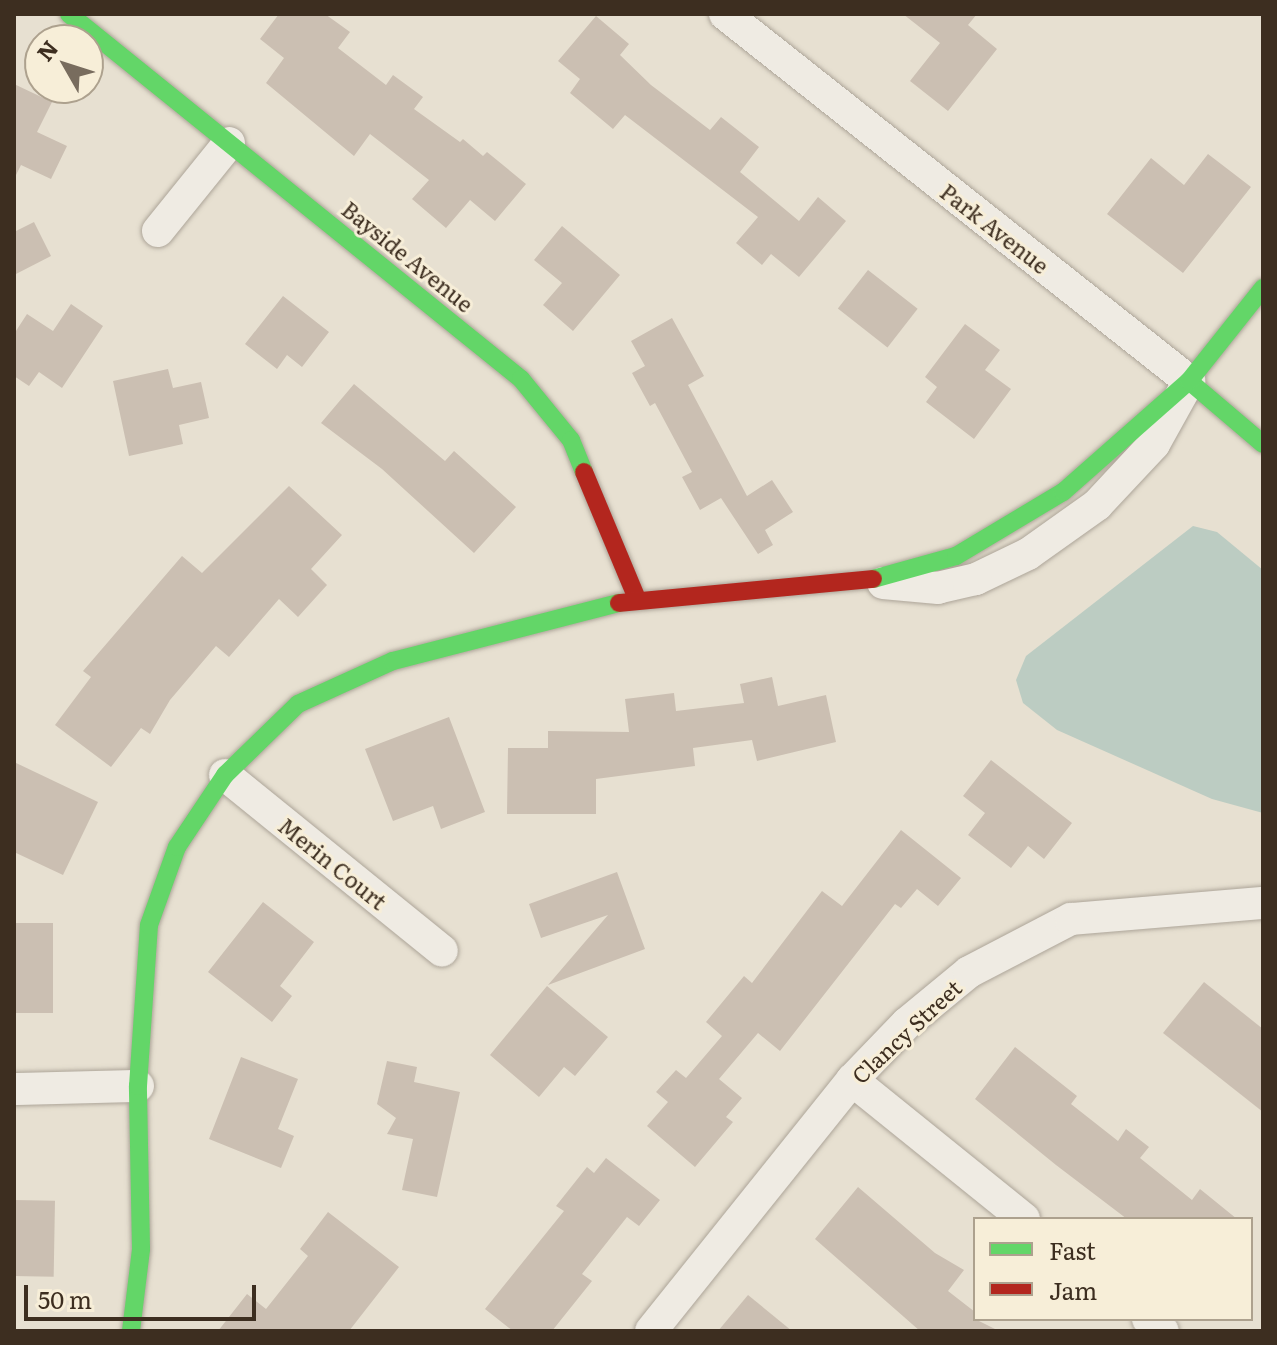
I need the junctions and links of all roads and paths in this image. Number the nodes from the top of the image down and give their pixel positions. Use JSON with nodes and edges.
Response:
{"nodes":[{"id":1,"x":69,"y":14,"type":"edge"},
{"id":2,"x":725,"y":14,"type":"edge"},
{"id":3,"x":762,"y":25,"type":"edge"},
{"id":4,"x":229,"y":143,"type":"junction"},
{"id":5,"x":158,"y":231,"type":"dead end"},
{"id":6,"x":1263,"y":288,"type":"edge"},
{"id":7,"x":1189,"y":381,"type":"junction"},
{"id":8,"x":1263,"y":444,"type":"edge"},
{"id":9,"x":865,"y":581,"type":"joint"},
{"id":10,"x":637,"y":599,"type":"junction"},
{"id":11,"x":225,"y":775,"type":"junction"},
{"id":12,"x":1263,"y":903,"type":"edge"},
{"id":13,"x":442,"y":951,"type":"dead end"},
{"id":14,"x":852,"y":1080,"type":"junction"},
{"id":15,"x":138,"y":1086,"type":"junction"},
{"id":16,"x":14,"y":1089,"type":"edge"},
{"id":17,"x":1022,"y":1217,"type":"edge"},
{"id":18,"x":131,"y":1331,"type":"edge"},
{"id":19,"x":651,"y":1331,"type":"edge"}],
"edges":[{"from":1,"to":4,"type":"street","name":"Bayside Avenue"},
{"from":2,"to":3,"type":"street","name":"Park Avenue"},
{"from":3,"to":7,"type":"street","name":"Park Avenue"},
{"from":4,"to":5,"type":"street"},
{"from":4,"to":10,"type":"street","name":"Bayside Avenue"},
{"from":6,"to":7,"type":"street"},
{"from":7,"to":8,"type":"street","name":"Park Avenue"},
{"from":7,"to":9,"type":"street"},
{"from":9,"to":10,"type":"street"},
{"from":10,"to":11,"type":"street"},
{"from":11,"to":13,"type":"street","name":"Merin Court"},
{"from":11,"to":15,"type":"street"},
{"from":12,"to":14,"type":"street","name":"Clancy Street"},
{"from":14,"to":17,"type":"street"},
{"from":14,"to":19,"type":"street","name":"Clancy Street"},
{"from":15,"to":16,"type":"street"},
{"from":15,"to":18,"type":"street"}]}
